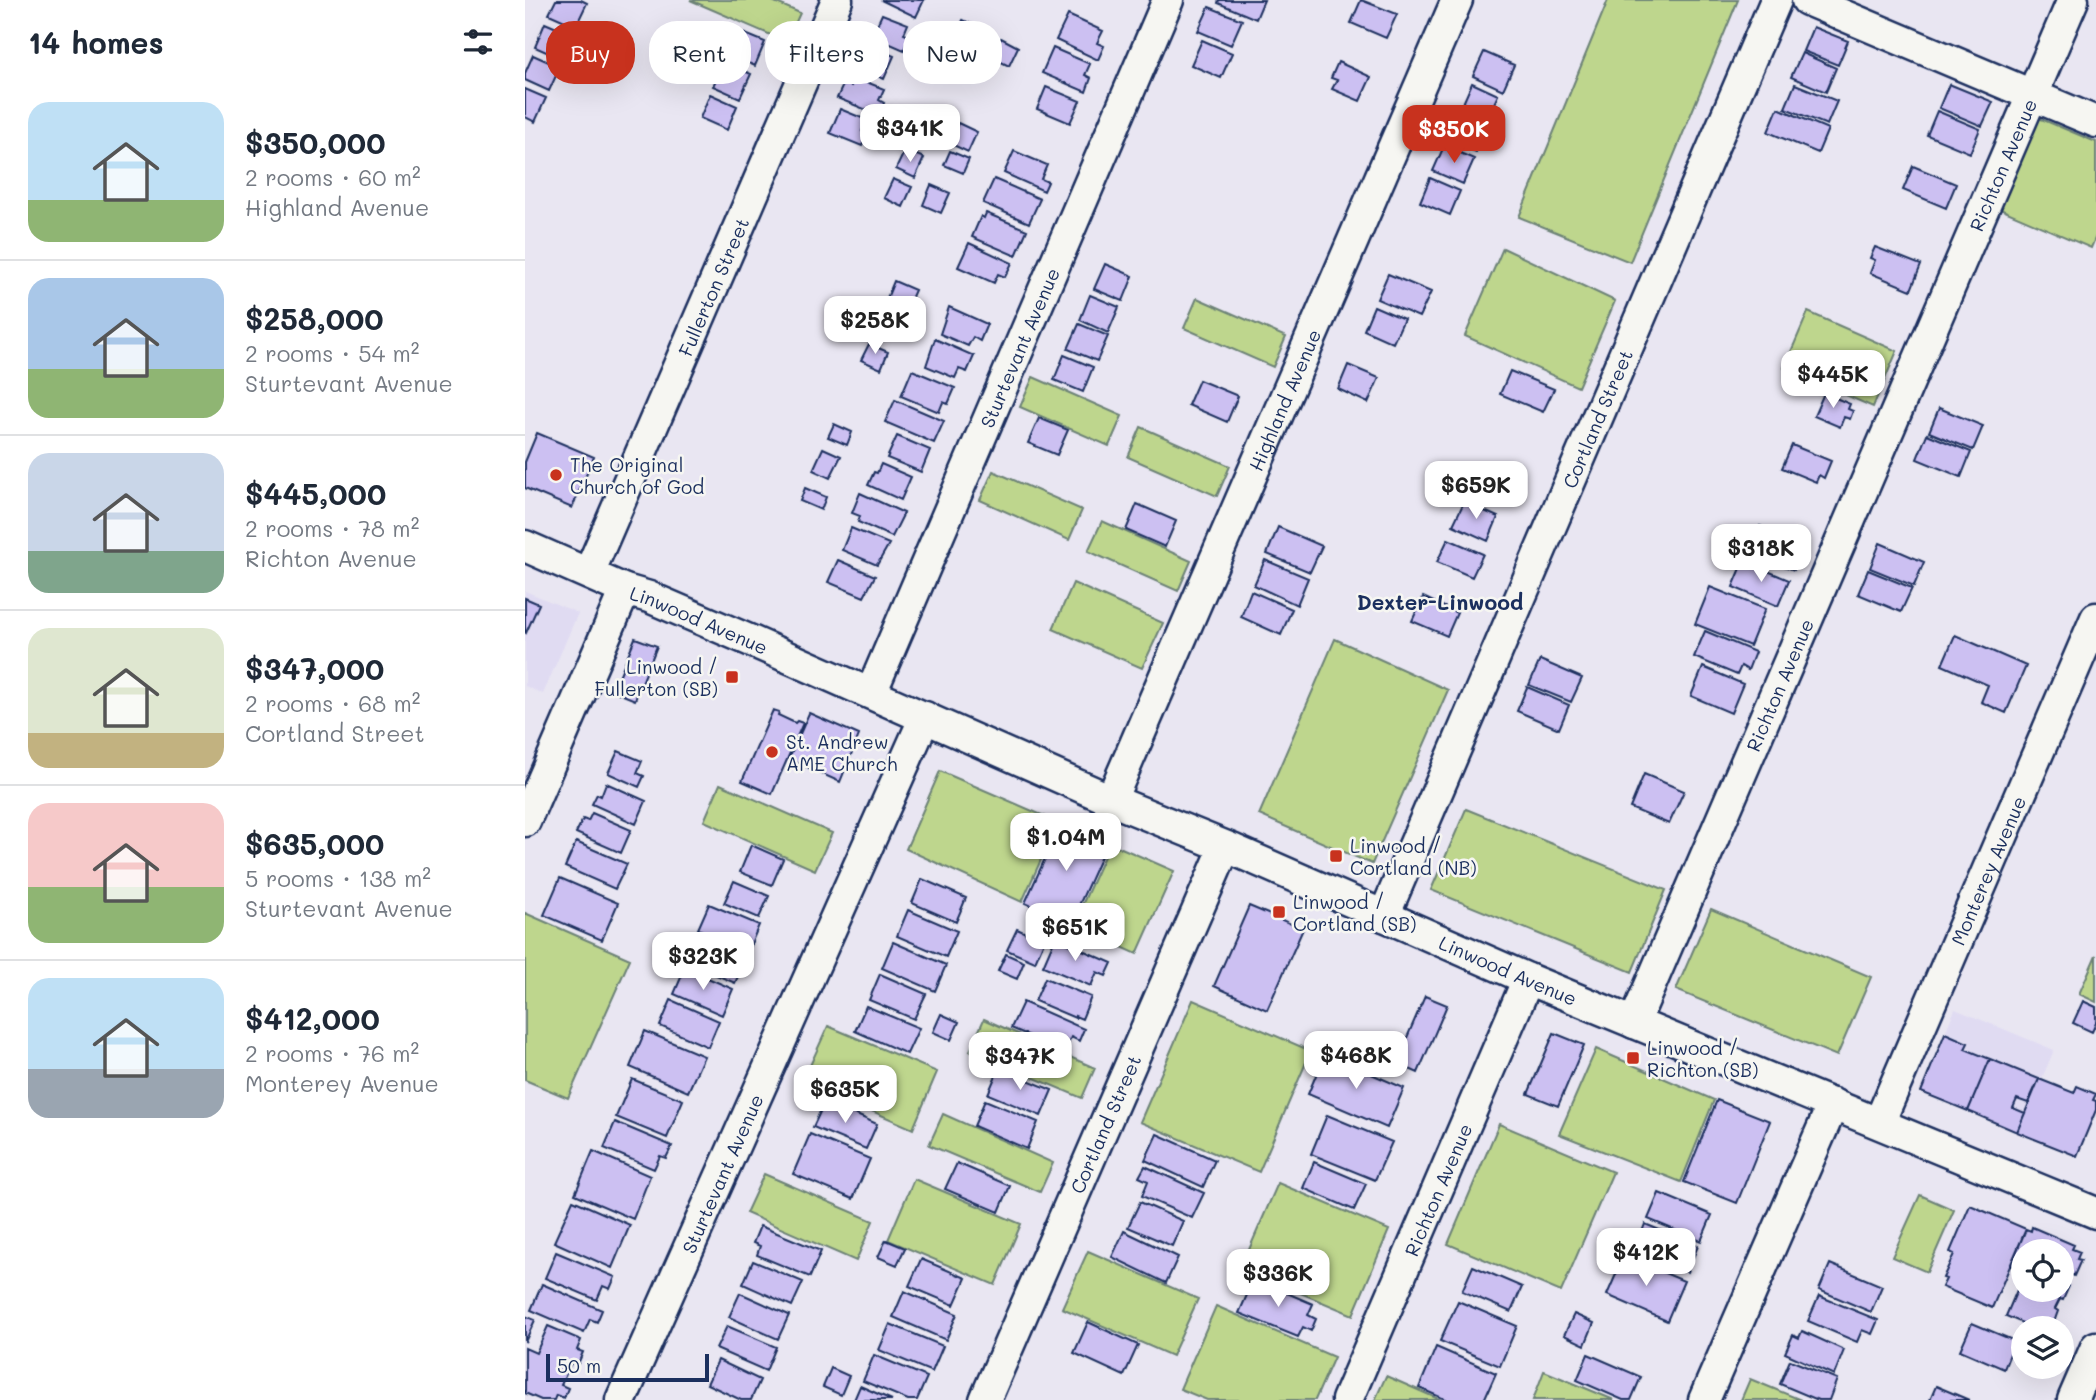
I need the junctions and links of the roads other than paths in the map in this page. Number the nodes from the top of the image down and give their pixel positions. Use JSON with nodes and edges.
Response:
{"nodes":[{"id":1,"x":837,"y":0,"type":"edge"},
{"id":2,"x":1168,"y":0,"type":"edge"},
{"id":3,"x":1457,"y":0,"type":"edge"},
{"id":4,"x":1776,"y":0,"type":"edge"},
{"id":5,"x":1807,"y":0,"type":"edge"},
{"id":6,"x":2073,"y":0,"type":"edge"},
{"id":7,"x":2032,"y":95,"type":"junction"},
{"id":8,"x":2096,"y":122,"type":"edge"},
{"id":9,"x":525,"y":546,"type":"edge"},
{"id":10,"x":589,"y":573,"type":"junction"},
{"id":11,"x":625,"y":590,"type":"junction"},
{"id":12,"x":2096,"y":618,"type":"edge"},
{"id":13,"x":871,"y":693,"type":"junction"},
{"id":14,"x":925,"y":717,"type":"junction"},
{"id":15,"x":1111,"y":800,"type":"junction"},
{"id":16,"x":525,"y":821,"type":"edge"},
{"id":17,"x":1225,"y":847,"type":"junction"},
{"id":18,"x":1384,"y":916,"type":"junction"},
{"id":19,"x":1528,"y":979,"type":"junction"},
{"id":20,"x":1634,"y":1023,"type":"junction"},
{"id":21,"x":1833,"y":1104,"type":"junction"},
{"id":22,"x":1879,"y":1123,"type":"junction"},
{"id":23,"x":2096,"y":1213,"type":"edge"},
{"id":24,"x":2096,"y":1347,"type":"edge"},
{"id":25,"x":621,"y":1400,"type":"edge"},
{"id":26,"x":985,"y":1400,"type":"edge"},
{"id":27,"x":1346,"y":1400,"type":"edge"},
{"id":28,"x":1704,"y":1400,"type":"edge"},
{"id":29,"x":2073,"y":1400,"type":"edge"}],
"edges":[{"from":1,"to":10,"type":"street","name":"Fullerton Street"},
{"from":2,"to":13,"type":"street","name":"Sturtevant Avenue"},
{"from":3,"to":15,"type":"street","name":"Highland Avenue"},
{"from":4,"to":18,"type":"street","name":"Cortland Street"},
{"from":5,"to":7,"type":"street"},
{"from":6,"to":7,"type":"street","name":"Richton Avenue"},
{"from":7,"to":8,"type":"street"},
{"from":7,"to":20,"type":"street","name":"Richton Avenue"},
{"from":9,"to":10,"type":"street","name":"Linwood Avenue"},
{"from":10,"to":11,"type":"street","name":"Linwood Avenue"},
{"from":11,"to":13,"type":"street","name":"Linwood Avenue"},
{"from":11,"to":16,"type":"street"},
{"from":12,"to":22,"type":"street","name":"Monterey Avenue"},
{"from":13,"to":14,"type":"street","name":"Linwood Avenue"},
{"from":14,"to":15,"type":"street","name":"Linwood Avenue"},
{"from":14,"to":25,"type":"street","name":"Sturtevant Avenue"},
{"from":15,"to":17,"type":"street","name":"Linwood Avenue"},
{"from":17,"to":18,"type":"street","name":"Linwood Avenue"},
{"from":17,"to":26,"type":"street","name":"Cortland Street"},
{"from":18,"to":19,"type":"street","name":"Linwood Avenue"},
{"from":19,"to":20,"type":"street","name":"Linwood Avenue"},
{"from":19,"to":27,"type":"street","name":"Richton Avenue"},
{"from":20,"to":21,"type":"street","name":"Linwood Avenue"},
{"from":21,"to":22,"type":"street","name":"Linwood Avenue"},
{"from":21,"to":28,"type":"street"},
{"from":22,"to":23,"type":"street","name":"Linwood Avenue"},
{"from":24,"to":29,"type":"street"}]}
